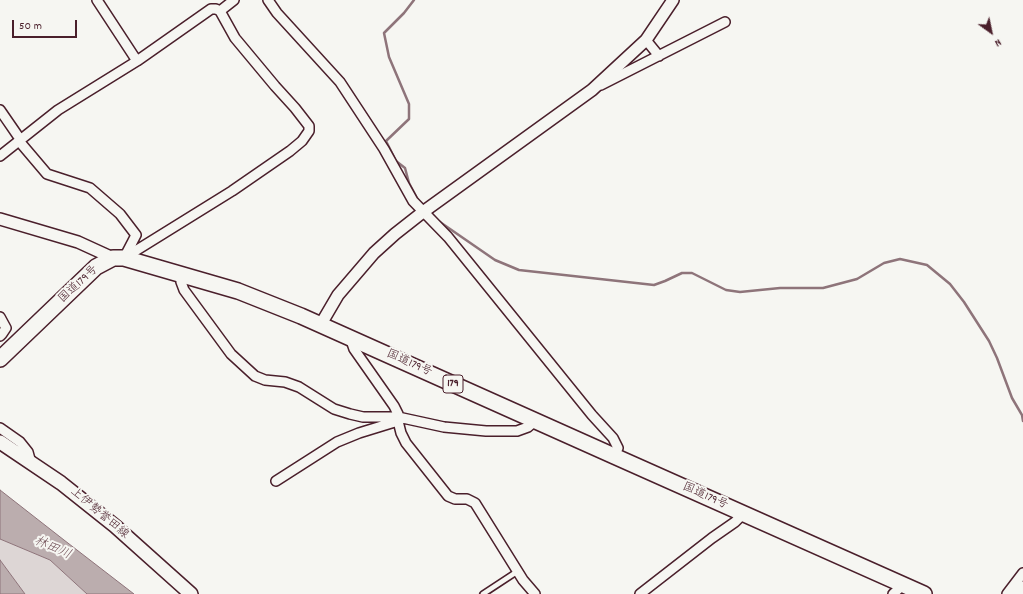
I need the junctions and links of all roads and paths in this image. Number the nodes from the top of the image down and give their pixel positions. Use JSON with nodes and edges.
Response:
{"nodes":[{"id":1,"x":97,"y":0,"type":"edge"},
{"id":2,"x":234,"y":0,"type":"edge"},
{"id":3,"x":268,"y":0,"type":"edge"},
{"id":4,"x":673,"y":0,"type":"edge"},
{"id":5,"x":220,"y":11,"type":"junction"},
{"id":6,"x":725,"y":22,"type":"dead end"},
{"id":7,"x":646,"y":40,"type":"junction"},
{"id":8,"x":659,"y":56,"type":"junction"},
{"id":9,"x":137,"y":61,"type":"junction"},
{"id":10,"x":592,"y":90,"type":"junction"},
{"id":11,"x":0,"y":110,"type":"edge"},
{"id":12,"x":19,"y":140,"type":"junction"},
{"id":13,"x":0,"y":156,"type":"edge"},
{"id":14,"x":425,"y":210,"type":"junction"},
{"id":15,"x":0,"y":220,"type":"edge"},
{"id":16,"x":119,"y":258,"type":"junction"},
{"id":17,"x":181,"y":274,"type":"junction"},
{"id":18,"x":0,"y":317,"type":"edge"},
{"id":19,"x":321,"y":324,"type":"junction"},
{"id":20,"x":0,"y":336,"type":"edge"},
{"id":21,"x":352,"y":338,"type":"junction"},
{"id":22,"x":0,"y":359,"type":"edge"},
{"id":23,"x":398,"y":419,"type":"junction"},
{"id":24,"x":535,"y":421,"type":"junction"},
{"id":25,"x":0,"y":428,"type":"edge"},
{"id":26,"x":0,"y":442,"type":"edge"},
{"id":27,"x":614,"y":456,"type":"junction"},
{"id":28,"x":31,"y":463,"type":"junction"},
{"id":29,"x":276,"y":481,"type":"dead end"},
{"id":30,"x":742,"y":514,"type":"junction"},
{"id":31,"x":518,"y":571,"type":"junction"},
{"id":32,"x":1023,"y":573,"type":"edge"},
{"id":33,"x":898,"y":590,"type":"edge"},
{"id":34,"x":1023,"y":590,"type":"edge"},
{"id":35,"x":191,"y":594,"type":"edge"},
{"id":36,"x":483,"y":594,"type":"edge"},
{"id":37,"x":535,"y":594,"type":"edge"},
{"id":38,"x":640,"y":594,"type":"edge"},
{"id":39,"x":924,"y":594,"type":"edge"},
{"id":40,"x":1007,"y":594,"type":"edge"},
{"id":41,"x":1020,"y":594,"type":"edge"}],
"edges":[{"from":1,"to":9,"type":"street"},
{"from":2,"to":5,"type":"street"},
{"from":3,"to":14,"type":"street"},
{"from":4,"to":7,"type":"street"},
{"from":5,"to":9,"type":"street"},
{"from":5,"to":16,"type":"street"},
{"from":6,"to":8,"type":"street"},
{"from":7,"to":8,"type":"street"},
{"from":7,"to":10,"type":"street"},
{"from":8,"to":10,"type":"street"},
{"from":9,"to":12,"type":"street"},
{"from":10,"to":14,"type":"street"},
{"from":11,"to":12,"type":"street"},
{"from":12,"to":13,"type":"street"},
{"from":12,"to":16,"type":"street"},
{"from":14,"to":19,"type":"street"},
{"from":14,"to":27,"type":"street"},
{"from":15,"to":16,"type":"street"},
{"from":16,"to":17,"type":"highway","name":"国道179号","number":"179"},
{"from":16,"to":22,"type":"highway","name":"国道179号"},
{"from":17,"to":19,"type":"highway","name":"国道179号","number":"179"},
{"from":17,"to":23,"type":"street"},
{"from":18,"to":20,"type":"street"},
{"from":19,"to":21,"type":"highway","name":"国道179号","number":"179"},
{"from":21,"to":23,"type":"street"},
{"from":21,"to":24,"type":"highway","name":"国道179号","number":"179"},
{"from":23,"to":24,"type":"street"},
{"from":23,"to":29,"type":"street"},
{"from":23,"to":31,"type":"street"},
{"from":24,"to":27,"type":"highway","name":"国道179号","number":"179"},
{"from":25,"to":28,"type":"street"},
{"from":26,"to":28,"type":"main road","name":"上伊勢誉田線"},
{"from":27,"to":30,"type":"highway","name":"国道179号","number":"179"},
{"from":28,"to":35,"type":"main road","name":"上伊勢誉田線"},
{"from":30,"to":33,"type":"highway","name":"国道179号","number":"179"},
{"from":30,"to":38,"type":"street"},
{"from":31,"to":36,"type":"lane"},
{"from":31,"to":37,"type":"street"},
{"from":32,"to":40,"type":"street"},
{"from":33,"to":39,"type":"highway","name":"国道179号","number":"179"},
{"from":34,"to":41,"type":"highway"}]}
